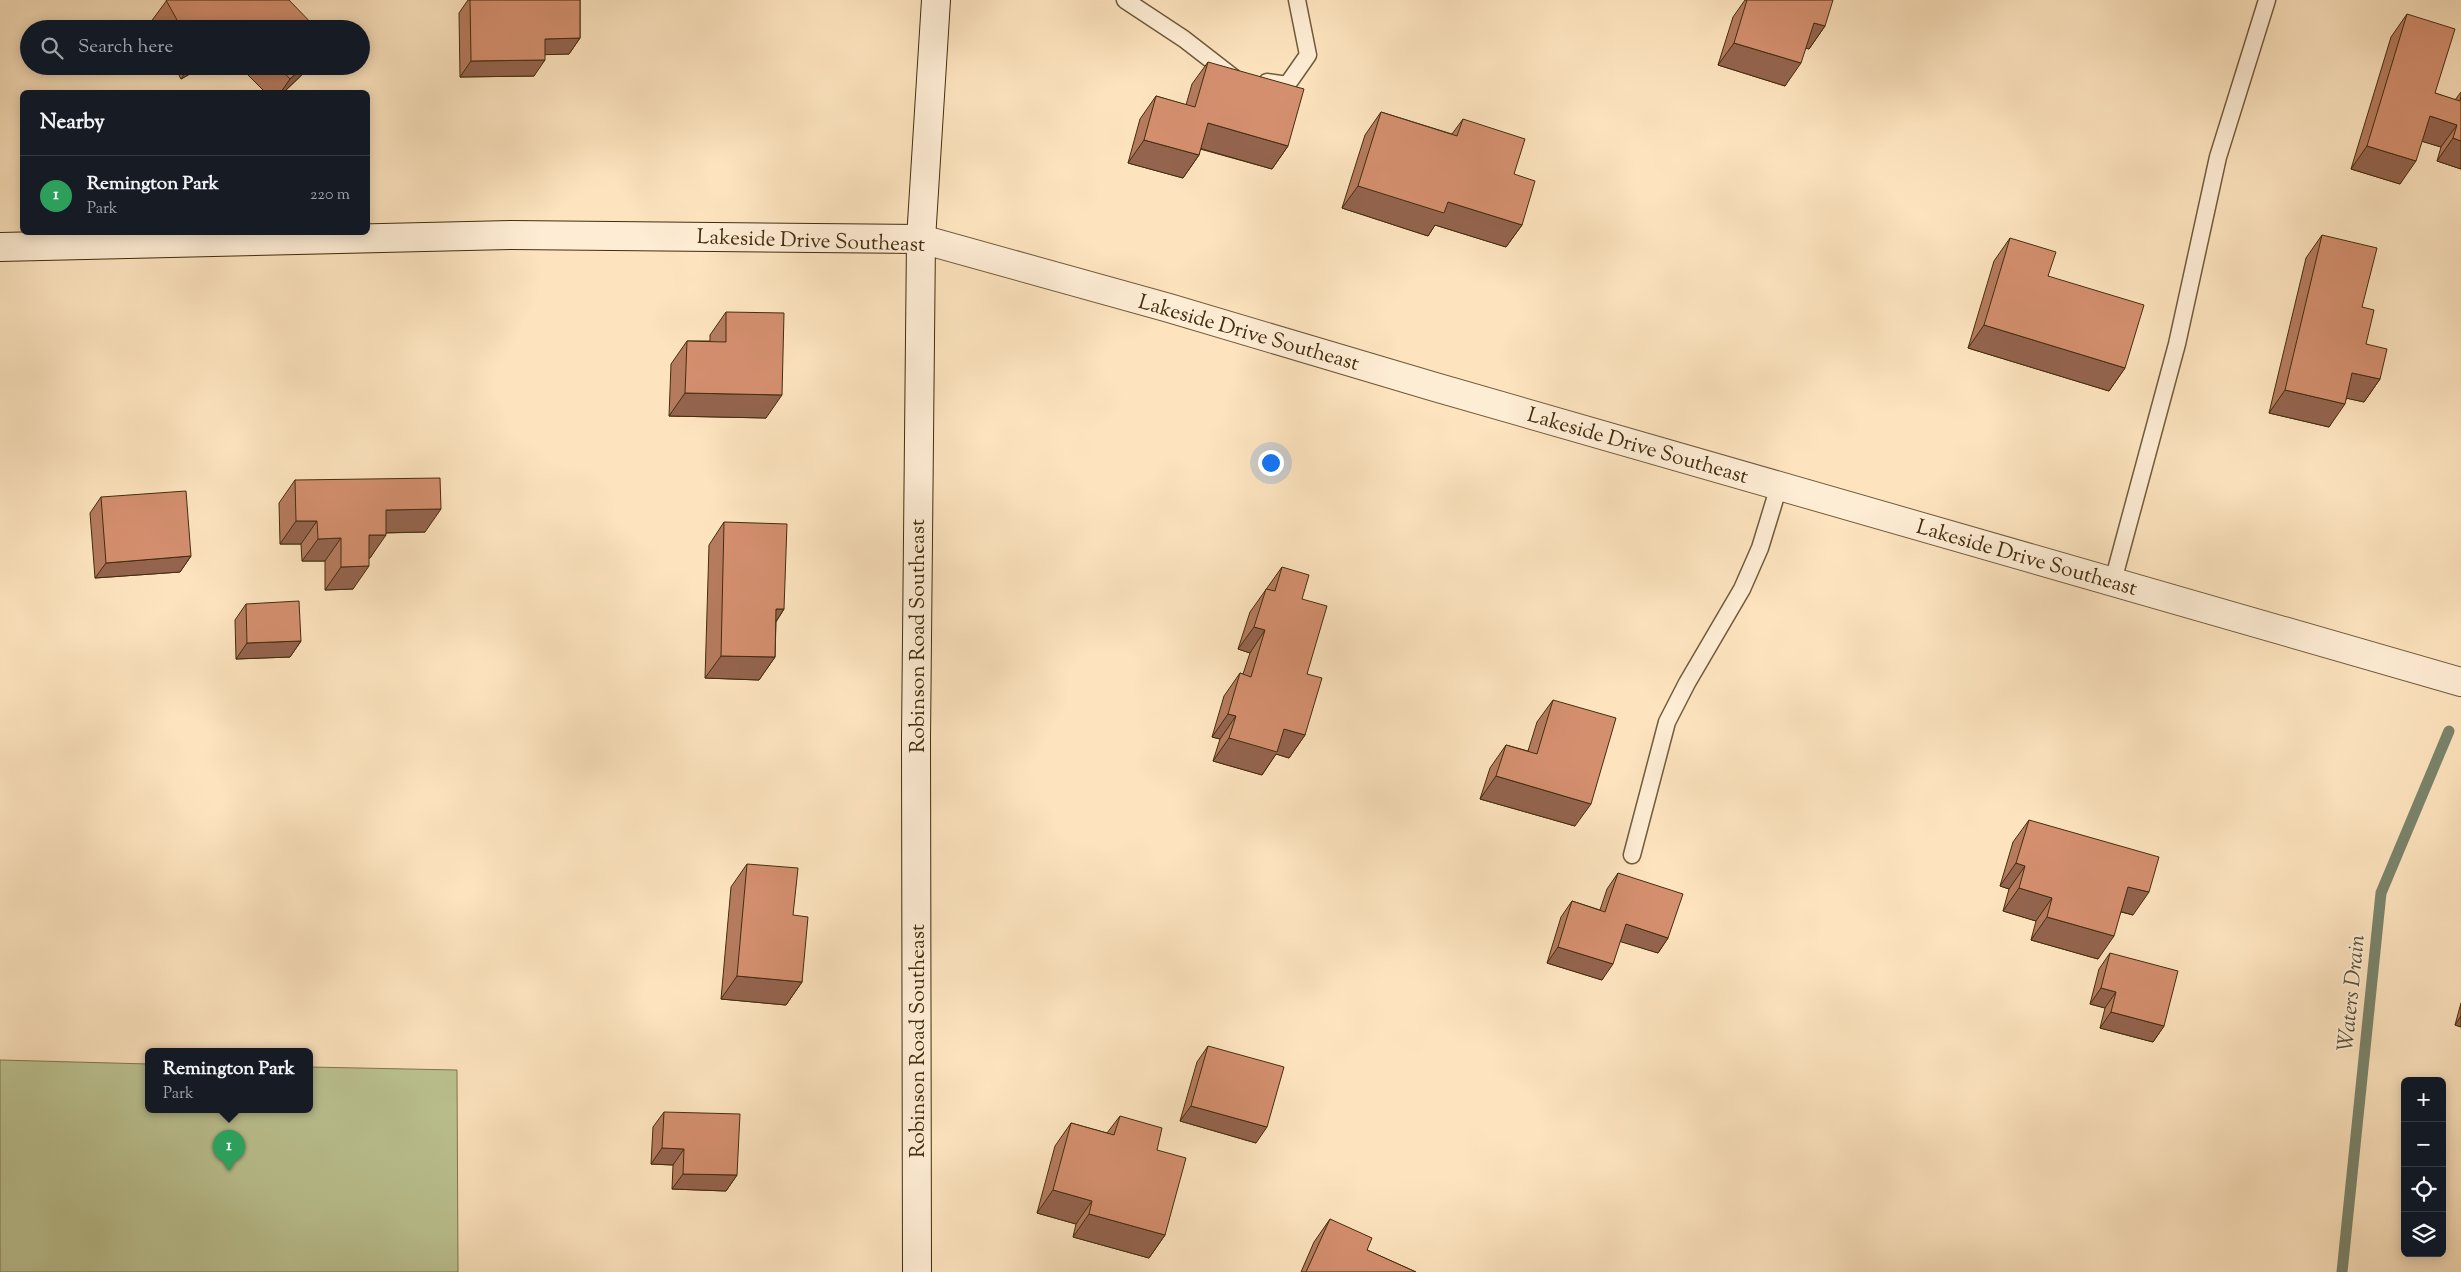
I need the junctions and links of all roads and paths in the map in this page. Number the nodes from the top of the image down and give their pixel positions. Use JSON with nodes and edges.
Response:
{"nodes":[{"id":1,"x":936,"y":0,"type":"edge"},
{"id":2,"x":1125,"y":0,"type":"edge"},
{"id":3,"x":1297,"y":0,"type":"edge"},
{"id":4,"x":2267,"y":0,"type":"edge"},
{"id":5,"x":921,"y":239,"type":"junction"},
{"id":6,"x":0,"y":247,"type":"edge"},
{"id":7,"x":1779,"y":486,"type":"junction"},
{"id":8,"x":2113,"y":581,"type":"junction"},
{"id":9,"x":2461,"y":682,"type":"edge"},
{"id":10,"x":1632,"y":855,"type":"dead end"},
{"id":11,"x":917,"y":1272,"type":"edge"}],
"edges":[{"from":1,"to":5,"type":"main road","name":"Robinson Road Southeast"},
{"from":2,"to":3,"type":"lane"},
{"from":4,"to":8,"type":"lane"},
{"from":5,"to":6,"type":"main road","name":"Lakeside Drive Southeast"},
{"from":5,"to":7,"type":"main road","name":"Lakeside Drive Southeast"},
{"from":5,"to":11,"type":"main road","name":"Robinson Road Southeast"},
{"from":7,"to":8,"type":"main road","name":"Lakeside Drive Southeast"},
{"from":7,"to":10,"type":"lane"},
{"from":8,"to":9,"type":"main road","name":"Lakeside Drive Southeast"}]}
